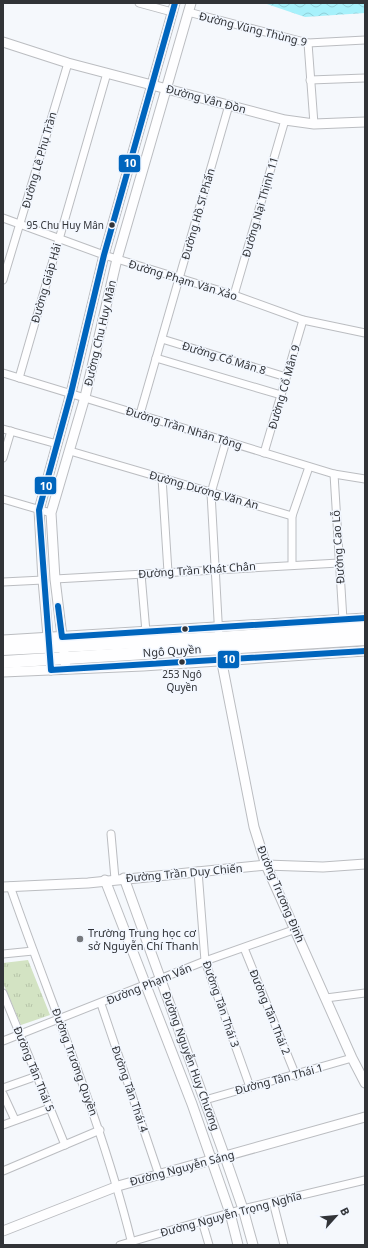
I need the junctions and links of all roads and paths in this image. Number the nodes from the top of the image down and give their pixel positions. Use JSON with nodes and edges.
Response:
{"nodes":[{"id":1,"x":139,"y":3,"type":"edge"},
{"id":2,"x":175,"y":3,"type":"edge"},
{"id":3,"x":190,"y":7,"type":"edge"},
{"id":4,"x":172,"y":12,"type":"junction"},
{"id":5,"x":365,"y":40,"type":"edge"},
{"id":6,"x":3,"y":42,"type":"edge"},
{"id":7,"x":308,"y":43,"type":"junction"},
{"id":8,"x":68,"y":63,"type":"junction"},
{"id":9,"x":106,"y":73,"type":"junction"},
{"id":10,"x":365,"y":78,"type":"edge"},
{"id":11,"x":310,"y":80,"type":"junction"},
{"id":12,"x":152,"y":85,"type":"junction"},
{"id":13,"x":166,"y":89,"type":"junction"},
{"id":14,"x":229,"y":105,"type":"junction"},
{"id":15,"x":285,"y":120,"type":"junction"},
{"id":16,"x":365,"y":122,"type":"edge"},
{"id":17,"x":314,"y":124,"type":"junction"},
{"id":18,"x":3,"y":218,"type":"edge"},
{"id":19,"x":20,"y":224,"type":"junction"},
{"id":20,"x":59,"y":238,"type":"junction"},
{"id":21,"x":104,"y":255,"type":"junction"},
{"id":22,"x":117,"y":259,"type":"junction"},
{"id":23,"x":3,"y":278,"type":"edge"},
{"id":24,"x":180,"y":278,"type":"junction"},
{"id":25,"x":234,"y":295,"type":"junction"},
{"id":26,"x":303,"y":320,"type":"junction"},
{"id":27,"x":365,"y":333,"type":"edge"},
{"id":28,"x":162,"y":339,"type":"junction"},
{"id":29,"x":156,"y":358,"type":"junction"},
{"id":30,"x":3,"y":373,"type":"edge"},
{"id":31,"x":286,"y":377,"type":"junction"},
{"id":32,"x":19,"y":378,"type":"junction"},
{"id":33,"x":71,"y":393,"type":"junction"},
{"id":34,"x":281,"y":394,"type":"junction"},
{"id":35,"x":85,"y":397,"type":"junction"},
{"id":36,"x":140,"y":414,"type":"junction"},
{"id":37,"x":3,"y":429,"type":"edge"},
{"id":38,"x":11,"y":432,"type":"junction"},
{"id":39,"x":226,"y":441,"type":"junction"},
{"id":40,"x":57,"y":444,"type":"junction"},
{"id":41,"x":70,"y":451,"type":"junction"},
{"id":42,"x":264,"y":453,"type":"junction"},
{"id":43,"x":3,"y":458,"type":"edge"},
{"id":44,"x":309,"y":467,"type":"junction"},
{"id":45,"x":334,"y":474,"type":"junction"},
{"id":46,"x":162,"y":478,"type":"junction"},
{"id":47,"x":365,"y":479,"type":"edge"},
{"id":48,"x":211,"y":493,"type":"junction"},
{"id":49,"x":3,"y":499,"type":"edge"},
{"id":50,"x":39,"y":510,"type":"junction"},
{"id":51,"x":51,"y":513,"type":"junction"},
{"id":52,"x":292,"y":516,"type":"junction"},
{"id":53,"x":339,"y":563,"type":"junction"},
{"id":54,"x":292,"y":564,"type":"junction"},
{"id":55,"x":214,"y":570,"type":"junction"},
{"id":56,"x":168,"y":572,"type":"junction"},
{"id":57,"x":141,"y":574,"type":"junction"},
{"id":58,"x":55,"y":579,"type":"junction"},
{"id":59,"x":43,"y":580,"type":"junction"},
{"id":60,"x":3,"y":582,"type":"edge"},
{"id":61,"x":365,"y":618,"type":"edge"},
{"id":62,"x":343,"y":620,"type":"junction"},
{"id":63,"x":365,"y":628,"type":"edge"},
{"id":64,"x":146,"y":632,"type":"junction"},
{"id":65,"x":219,"y":638,"type":"junction"},
{"id":66,"x":365,"y":639,"type":"edge"},
{"id":67,"x":3,"y":640,"type":"edge"},
{"id":68,"x":49,"y":642,"type":"junction"},
{"id":69,"x":62,"y":642,"type":"junction"},
{"id":70,"x":3,"y":649,"type":"edge"},
{"id":71,"x":365,"y":651,"type":"edge"},
{"id":72,"x":221,"y":660,"type":"junction"},
{"id":73,"x":3,"y":662,"type":"edge"},
{"id":74,"x":51,"y":664,"type":"junction"},
{"id":75,"x":65,"y":664,"type":"junction"},
{"id":76,"x":3,"y":672,"type":"edge"},
{"id":77,"x":111,"y":834,"type":"dead end"},
{"id":78,"x":365,"y":864,"type":"edge"},
{"id":79,"x":266,"y":865,"type":"junction"},
{"id":80,"x":198,"y":871,"type":"junction"},
{"id":81,"x":120,"y":879,"type":"junction"},
{"id":82,"x":105,"y":880,"type":"junction"},
{"id":83,"x":7,"y":886,"type":"edge"},
{"id":84,"x":296,"y":929,"type":"junction"},
{"id":85,"x":244,"y":948,"type":"junction"},
{"id":86,"x":32,"y":951,"type":"junction"},
{"id":87,"x":3,"y":954,"type":"edge"},
{"id":88,"x":205,"y":961,"type":"junction"},
{"id":89,"x":161,"y":978,"type":"junction"},
{"id":90,"x":146,"y":985,"type":"junction"},
{"id":91,"x":3,"y":993,"type":"edge"},
{"id":92,"x":365,"y":993,"type":"edge"},
{"id":93,"x":326,"y":998,"type":"junction"},
{"id":94,"x":101,"y":1004,"type":"junction"},
{"id":95,"x":59,"y":1018,"type":"junction"},
{"id":96,"x":20,"y":1034,"type":"junction"},
{"id":97,"x":3,"y":1041,"type":"edge"},
{"id":98,"x":352,"y":1058,"type":"junction"},
{"id":99,"x":362,"y":1072,"type":"edge"},
{"id":100,"x":37,"y":1076,"type":"junction"},
{"id":101,"x":296,"y":1076,"type":"junction"},
{"id":102,"x":365,"y":1083,"type":"edge"},
{"id":103,"x":250,"y":1087,"type":"junction"},
{"id":104,"x":3,"y":1088,"type":"edge"},
{"id":105,"x":3,"y":1094,"type":"edge"},
{"id":106,"x":205,"y":1100,"type":"junction"},
{"id":107,"x":50,"y":1108,"type":"junction"},
{"id":108,"x":365,"y":1117,"type":"edge"},
{"id":109,"x":15,"y":1120,"type":"junction"},
{"id":110,"x":3,"y":1125,"type":"edge"},
{"id":111,"x":100,"y":1130,"type":"junction"},
{"id":112,"x":65,"y":1145,"type":"junction"},
{"id":113,"x":225,"y":1157,"type":"junction"},
{"id":114,"x":212,"y":1160,"type":"junction"},
{"id":115,"x":3,"y":1171,"type":"edge"},
{"id":116,"x":159,"y":1175,"type":"junction"},
{"id":117,"x":365,"y":1180,"type":"edge"},
{"id":118,"x":118,"y":1186,"type":"junction"},
{"id":119,"x":273,"y":1202,"type":"junction"},
{"id":120,"x":243,"y":1209,"type":"junction"},
{"id":121,"x":230,"y":1213,"type":"junction"},
{"id":122,"x":202,"y":1221,"type":"junction"},
{"id":123,"x":3,"y":1231,"type":"edge"},
{"id":124,"x":131,"y":1240,"type":"junction"},
{"id":125,"x":120,"y":1245,"type":"edge"},
{"id":126,"x":209,"y":1245,"type":"edge"},
{"id":127,"x":238,"y":1245,"type":"edge"},
{"id":128,"x":253,"y":1245,"type":"edge"},
{"id":129,"x":284,"y":1245,"type":"edge"}],
"edges":[{"from":1,"to":4,"type":"street"},
{"from":2,"to":4,"type":"street","name":"Đường Chu Huy Mân"},
{"from":3,"to":7,"type":"street","name":"Đường Vũng Thùng 9"},
{"from":3,"to":13,"type":"street","name":"Đường Chu Huy Mân"},
{"from":4,"to":12,"type":"street","name":"Đường Chu Huy Mân"},
{"from":5,"to":7,"type":"street","name":"Đường Vũng Thùng 9"},
{"from":6,"to":8,"type":"street","name":"Đường Vân Đồn"},
{"from":7,"to":11,"type":"street"},
{"from":8,"to":9,"type":"street","name":"Đường Vân Đồn"},
{"from":8,"to":19,"type":"street","name":"Đường Lê Phụ Trần"},
{"from":9,"to":12,"type":"street","name":"Đường Vân Đồn"},
{"from":9,"to":20,"type":"street","name":"Đường Giáp Hải"},
{"from":10,"to":11,"type":"street"},
{"from":11,"to":17,"type":"street"},
{"from":12,"to":13,"type":"street","name":"Đường Vân Đồn"},
{"from":12,"to":21,"type":"street","name":"Đường Chu Huy Mân"},
{"from":13,"to":14,"type":"street","name":"Đường Vân Đồn"},
{"from":13,"to":22,"type":"street","name":"Đường Chu Huy Mân"},
{"from":14,"to":15,"type":"street","name":"Đường Vân Đồn"},
{"from":14,"to":24,"type":"street","name":"Đường Hồ Sĩ Phấn"},
{"from":15,"to":17,"type":"street","name":"Đường Vân Đồn"},
{"from":15,"to":25,"type":"street","name":"Đường Nại Thịnh 11"},
{"from":16,"to":17,"type":"street","name":"Đường Vân Đồn"},
{"from":18,"to":19,"type":"street","name":"Đường Phạm Văn Xảo"},
{"from":19,"to":20,"type":"street","name":"Đường Phạm Văn Xảo"},
{"from":19,"to":23,"type":"street","name":"Đường Lê Phụ Trần"},
{"from":20,"to":21,"type":"street","name":"Đường Phạm Văn Xảo"},
{"from":20,"to":32,"type":"street","name":"Đường Giáp Hải"},
{"from":21,"to":22,"type":"street","name":"Đường Phạm Văn Xảo"},
{"from":21,"to":33,"type":"street","name":"Đường Chu Huy Mân"},
{"from":22,"to":24,"type":"street","name":"Đường Phạm Văn Xảo"},
{"from":22,"to":35,"type":"street","name":"Đường Chu Huy Mân"},
{"from":24,"to":25,"type":"street","name":"Đường Phạm Văn Xảo"},
{"from":24,"to":28,"type":"street","name":"Đường Hồ Sĩ Phấn"},
{"from":25,"to":26,"type":"street","name":"Đường Phạm Văn Xảo"},
{"from":26,"to":27,"type":"street","name":"Đường Phạm Văn Xảo"},
{"from":26,"to":31,"type":"street","name":"Đường Cổ Mân 9"},
{"from":28,"to":29,"type":"street","name":"Đường Hồ Sĩ Phấn"},
{"from":28,"to":31,"type":"street","name":"Đường Cổ Mân 8"},
{"from":29,"to":34,"type":"street","name":"Đường Cổ Mân 8"},
{"from":29,"to":36,"type":"street","name":"Đường Hồ Sĩ Phấn"},
{"from":30,"to":32,"type":"street","name":"Đường Trần Nhân Tông"},
{"from":31,"to":34,"type":"street","name":"Đường Cổ Mân 9"},
{"from":32,"to":33,"type":"street","name":"Đường Trần Nhân Tông"},
{"from":33,"to":35,"type":"street","name":"Đường Trần Nhân Tông"},
{"from":33,"to":40,"type":"street","name":"Đường Chu Huy Mân"},
{"from":34,"to":42,"type":"street","name":"Đường Cổ Mân 9"},
{"from":35,"to":36,"type":"street","name":"Đường Trần Nhân Tông"},
{"from":35,"to":41,"type":"street","name":"Đường Chu Huy Mân"},
{"from":36,"to":39,"type":"street","name":"Đường Trần Nhân Tông"},
{"from":37,"to":38,"type":"street"},
{"from":38,"to":40,"type":"street"},
{"from":38,"to":43,"type":"street"},
{"from":39,"to":42,"type":"street","name":"Đường Trần Nhân Tông"},
{"from":39,"to":48,"type":"street"},
{"from":40,"to":50,"type":"street","name":"Đường Chu Huy Mân"},
{"from":41,"to":46,"type":"street","name":"Đường Dương Văn An"},
{"from":41,"to":51,"type":"street","name":"Đường Chu Huy Mân"},
{"from":42,"to":44,"type":"street","name":"Đường Trần Nhân Tông"},
{"from":44,"to":45,"type":"street","name":"Đường Trần Nhân Tông"},
{"from":44,"to":52,"type":"street"},
{"from":45,"to":47,"type":"street","name":"Đường Trần Nhân Tông"},
{"from":45,"to":53,"type":"street","name":"Đường Cao Lỗ"},
{"from":46,"to":48,"type":"street","name":"Đường Dương Văn An"},
{"from":46,"to":56,"type":"street"},
{"from":48,"to":52,"type":"street","name":"Đường Dương Văn An"},
{"from":48,"to":55,"type":"street"},
{"from":49,"to":50,"type":"street"},
{"from":50,"to":51,"type":"street"},
{"from":50,"to":59,"type":"street","name":"Đường Chu Huy Mân"},
{"from":51,"to":58,"type":"street","name":"Đường Chu Huy Mân"},
{"from":52,"to":54,"type":"street"},
{"from":53,"to":54,"type":"street","name":"Đường Trần Khát Chân"},
{"from":53,"to":62,"type":"street","name":"Đường Cao Lỗ"},
{"from":54,"to":55,"type":"street","name":"Đường Trần Khát Chân"},
{"from":55,"to":56,"type":"street","name":"Đường Trần Khát Chân"},
{"from":55,"to":65,"type":"street"},
{"from":56,"to":57,"type":"street","name":"Đường Trần Khát Chân"},
{"from":57,"to":58,"type":"street","name":"Đường Trần Khát Chân"},
{"from":57,"to":64,"type":"street"},
{"from":58,"to":69,"type":"street","name":"Đường Chu Huy Mân"},
{"from":59,"to":60,"type":"street"},
{"from":59,"to":68,"type":"street","name":"Đường Chu Huy Mân"},
{"from":61,"to":62,"type":"street"},
{"from":62,"to":65,"type":"street"},
{"from":63,"to":65,"type":"highway","name":"Ngô Quyền"},
{"from":64,"to":65,"type":"street"},
{"from":64,"to":69,"type":"street"},
{"from":65,"to":66,"type":"highway","name":"Ngô Quyền"},
{"from":65,"to":69,"type":"highway","name":"Ngô Quyền"},
{"from":65,"to":72,"type":"street","name":"Đường Trương Định"},
{"from":65,"to":75,"type":"highway","name":"Ngô Quyền"},
{"from":67,"to":68,"type":"street"},
{"from":68,"to":69,"type":"highway","name":"Ngô Quyền"},
{"from":68,"to":70,"type":"highway","name":"Ngô Quyền"},
{"from":68,"to":74,"type":"street","name":"Đường Chu Huy Mân"},
{"from":69,"to":75,"type":"street","name":"Đường Chu Huy Mân"},
{"from":71,"to":72,"type":"street"},
{"from":72,"to":75,"type":"street"},
{"from":72,"to":79,"type":"street","name":"Đường Trương Định"},
{"from":73,"to":74,"type":"highway","name":"Ngô Quyền"},
{"from":74,"to":75,"type":"highway","name":"Ngô Quyền"},
{"from":74,"to":76,"type":"street"},
{"from":77,"to":81,"type":"street"},
{"from":78,"to":79,"type":"street","name":"Đường Trần Duy Chiến"},
{"from":79,"to":80,"type":"street","name":"Đường Trần Duy Chiến"},
{"from":79,"to":84,"type":"street","name":"Đường Trương Định"},
{"from":80,"to":81,"type":"street","name":"Đường Trần Duy Chiến"},
{"from":80,"to":88,"type":"street","name":"Đường Tân Thái 3"},
{"from":81,"to":82,"type":"street","name":"Đường Trần Duy Chiến"},
{"from":81,"to":89,"type":"street","name":"Đường Nguyễn Huy Chương"},
{"from":82,"to":83,"type":"street","name":"Đường Trần Duy Chiến"},
{"from":82,"to":90,"type":"street","name":"Đường Nguyễn Huy Chương"},
{"from":83,"to":86,"type":"street","name":"Đường Trương Quyền"},
{"from":84,"to":85,"type":"street","name":"Đường Phạm Vấn"},
{"from":84,"to":93,"type":"street","name":"Đường Trương Định"},
{"from":85,"to":88,"type":"street","name":"Đường Phạm Vấn"},
{"from":85,"to":101,"type":"street","name":"Đường Tân Thái 2"},
{"from":86,"to":87,"type":"street"},
{"from":86,"to":95,"type":"street","name":"Đường Trương Quyền"},
{"from":88,"to":89,"type":"street","name":"Đường Phạm Vấn"},
{"from":88,"to":103,"type":"street","name":"Đường Tân Thái 3"},
{"from":89,"to":90,"type":"street","name":"Đường Phạm Vấn"},
{"from":89,"to":106,"type":"street","name":"Đường Nguyễn Huy Chương"},
{"from":90,"to":94,"type":"street","name":"Đường Phạm Vấn"},
{"from":90,"to":114,"type":"street","name":"Đường Nguyễn Huy Chương"},
{"from":91,"to":96,"type":"street","name":"Đường Tân Thái 5"},
{"from":92,"to":93,"type":"street"},
{"from":93,"to":98,"type":"street","name":"Đường Trương Định"},
{"from":94,"to":95,"type":"street","name":"Đường Phạm Vấn"},
{"from":94,"to":116,"type":"street","name":"Đường Tân Thái 4"},
{"from":95,"to":96,"type":"street","name":"Đường Phạm Vấn"},
{"from":95,"to":111,"type":"street","name":"Đường Trương Quyền"},
{"from":96,"to":97,"type":"street","name":"Đường Phạm Vấn"},
{"from":96,"to":100,"type":"street","name":"Đường Tân Thái 5"},
{"from":98,"to":99,"type":"street","name":"Đường Trương Định"},
{"from":98,"to":101,"type":"street","name":"Đường Tân Thái 1"},
{"from":99,"to":102,"type":"street","name":"Đường Trương Định"},
{"from":100,"to":104,"type":"street"},
{"from":100,"to":107,"type":"street","name":"Đường Tân Thái 5"},
{"from":101,"to":103,"type":"street","name":"Đường Tân Thái 1"},
{"from":103,"to":106,"type":"street","name":"Đường Tân Thái 1"},
{"from":105,"to":109,"type":"street"},
{"from":106,"to":113,"type":"street","name":"Đường Nguyễn Huy Chương"},
{"from":107,"to":109,"type":"street"},
{"from":107,"to":112,"type":"street","name":"Đường Tân Thái 5"},
{"from":108,"to":113,"type":"street","name":"Đường Nguyễn Sáng"},
{"from":109,"to":110,"type":"street"},
{"from":111,"to":112,"type":"street"},
{"from":111,"to":118,"type":"street","name":"Đường Trương Quyền"},
{"from":112,"to":115,"type":"street"},
{"from":113,"to":114,"type":"street","name":"Đường Nguyễn Sáng"},
{"from":113,"to":120,"type":"street","name":"Đường Nguyễn Huy Chương"},
{"from":114,"to":116,"type":"street","name":"Đường Nguyễn Sáng"},
{"from":114,"to":121,"type":"street","name":"Đường Nguyễn Huy Chương"},
{"from":116,"to":118,"type":"street","name":"Đường Nguyễn Sáng"},
{"from":117,"to":119,"type":"street","name":"Đường Nguyễn Trọng Nghĩa"},
{"from":118,"to":123,"type":"street","name":"Đường Nguyễn Sáng"},
{"from":118,"to":124,"type":"street","name":"Đường Trương Quyền"},
{"from":119,"to":120,"type":"street","name":"Đường Nguyễn Trọng Nghĩa"},
{"from":119,"to":129,"type":"street"},
{"from":120,"to":121,"type":"street","name":"Đường Nguyễn Trọng Nghĩa"},
{"from":120,"to":128,"type":"street","name":"Đường Nguyễn Huy Chương"},
{"from":121,"to":122,"type":"street","name":"Đường Nguyễn Trọng Nghĩa"},
{"from":121,"to":127,"type":"street","name":"Đường Nguyễn Huy Chương"},
{"from":122,"to":124,"type":"street","name":"Đường Nguyễn Trọng Nghĩa"},
{"from":122,"to":126,"type":"street"},
{"from":124,"to":125,"type":"street","name":"Đường Nguyễn Trọng Nghĩa"}]}
